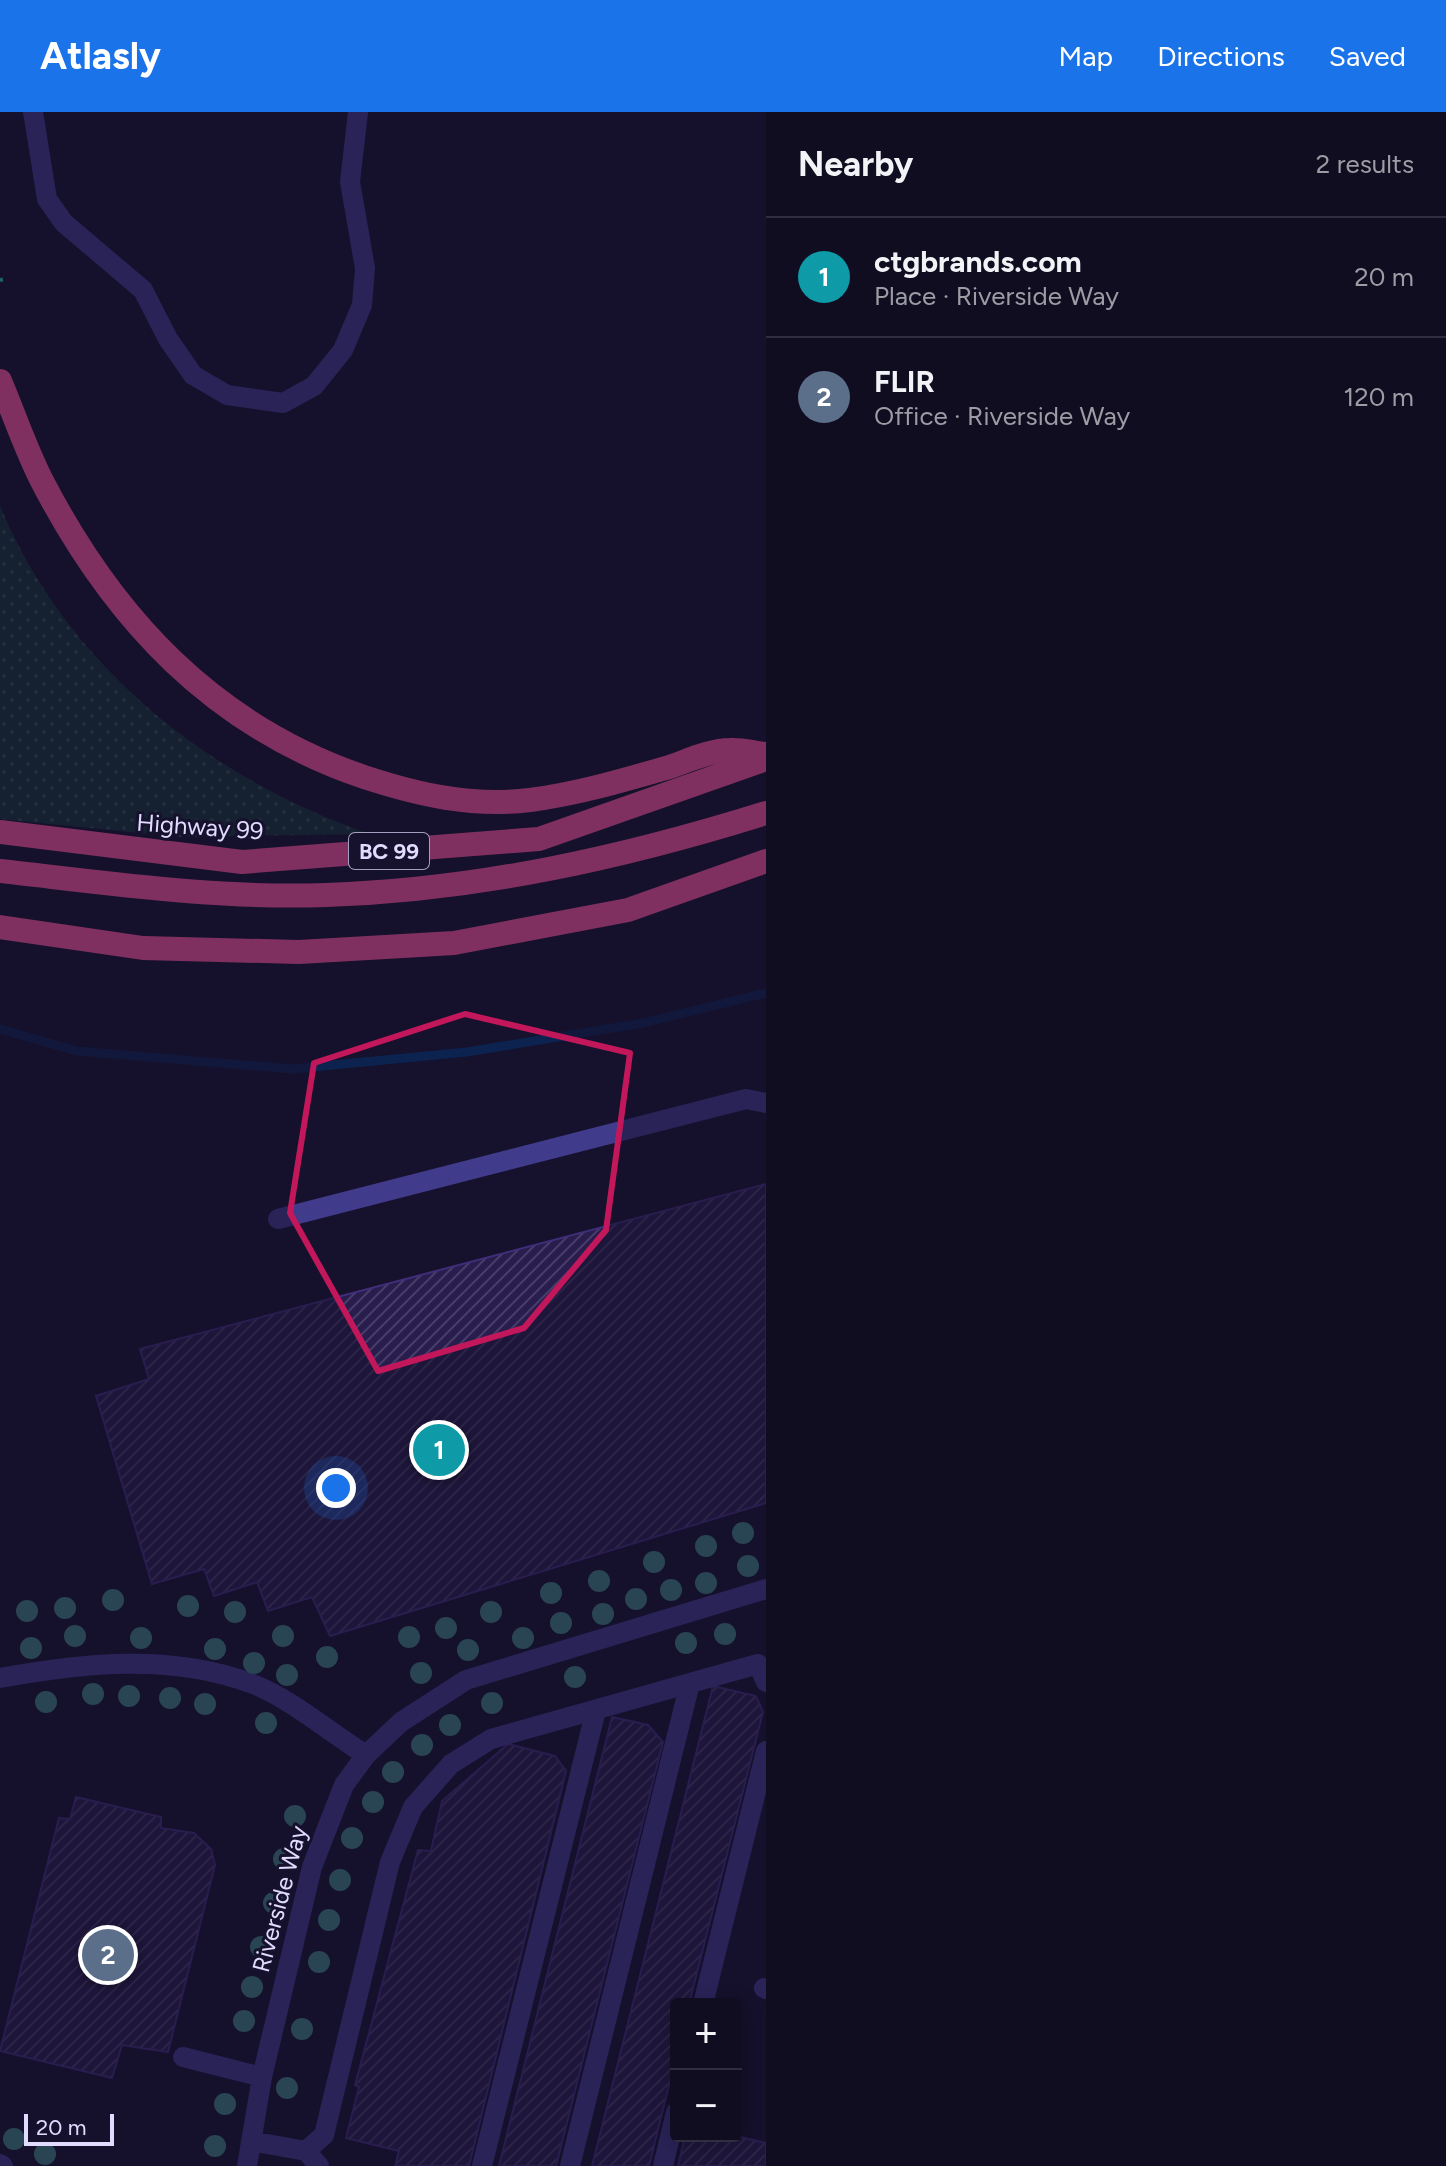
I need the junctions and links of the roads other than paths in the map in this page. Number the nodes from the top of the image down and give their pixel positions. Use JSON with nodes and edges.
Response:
{"nodes":[{"id":1,"x":33,"y":112,"type":"edge"},
{"id":2,"x":358,"y":112,"type":"edge"},
{"id":3,"x":0,"y":381,"type":"edge"},
{"id":4,"x":766,"y":757,"type":"edge"},
{"id":5,"x":766,"y":813,"type":"edge"},
{"id":6,"x":0,"y":832,"type":"edge"},
{"id":7,"x":766,"y":861,"type":"edge"},
{"id":8,"x":0,"y":871,"type":"edge"},
{"id":9,"x":0,"y":927,"type":"edge"},
{"id":10,"x":766,"y":1103,"type":"edge"},
{"id":11,"x":278,"y":1219,"type":"dead end"},
{"id":12,"x":766,"y":1589,"type":"edge"},
{"id":13,"x":0,"y":1678,"type":"edge"},
{"id":14,"x":766,"y":1682,"type":"edge"},
{"id":15,"x":690,"y":1683,"type":"junction"},
{"id":16,"x":596,"y":1710,"type":"junction"},
{"id":17,"x":766,"y":1751,"type":"edge"},
{"id":18,"x":366,"y":1755,"type":"junction"},
{"id":19,"x":704,"y":1998,"type":"edge"},
{"id":20,"x":183,"y":2057,"type":"dead end"},
{"id":21,"x":262,"y":2077,"type":"junction"},
{"id":22,"x":670,"y":2137,"type":"edge"},
{"id":23,"x":251,"y":2141,"type":"junction"},
{"id":24,"x":313,"y":2159,"type":"edge"},
{"id":25,"x":247,"y":2166,"type":"edge"},
{"id":26,"x":482,"y":2166,"type":"edge"},
{"id":27,"x":570,"y":2166,"type":"edge"},
{"id":28,"x":663,"y":2166,"type":"edge"}],
"edges":[{"from":1,"to":2,"type":"street"},
{"from":3,"to":4,"type":"highway"},
{"from":4,"to":6,"type":"highway","name":"Highway 99","number":"BC 99"},
{"from":5,"to":8,"type":"highway"},
{"from":7,"to":9,"type":"highway"},
{"from":10,"to":11,"type":"street"},
{"from":12,"to":18,"type":"street","name":"Riverside Way"},
{"from":13,"to":18,"type":"street"},
{"from":14,"to":15,"type":"street"},
{"from":15,"to":16,"type":"street"},
{"from":15,"to":27,"type":"street"},
{"from":16,"to":24,"type":"street"},
{"from":16,"to":26,"type":"street"},
{"from":17,"to":19,"type":"street"},
{"from":18,"to":21,"type":"street","name":"Riverside Way"},
{"from":20,"to":21,"type":"street"},
{"from":21,"to":23,"type":"street","name":"Riverside Way"},
{"from":22,"to":28,"type":"street"},
{"from":23,"to":24,"type":"street"},
{"from":23,"to":25,"type":"street","name":"Riverside Way"}]}
